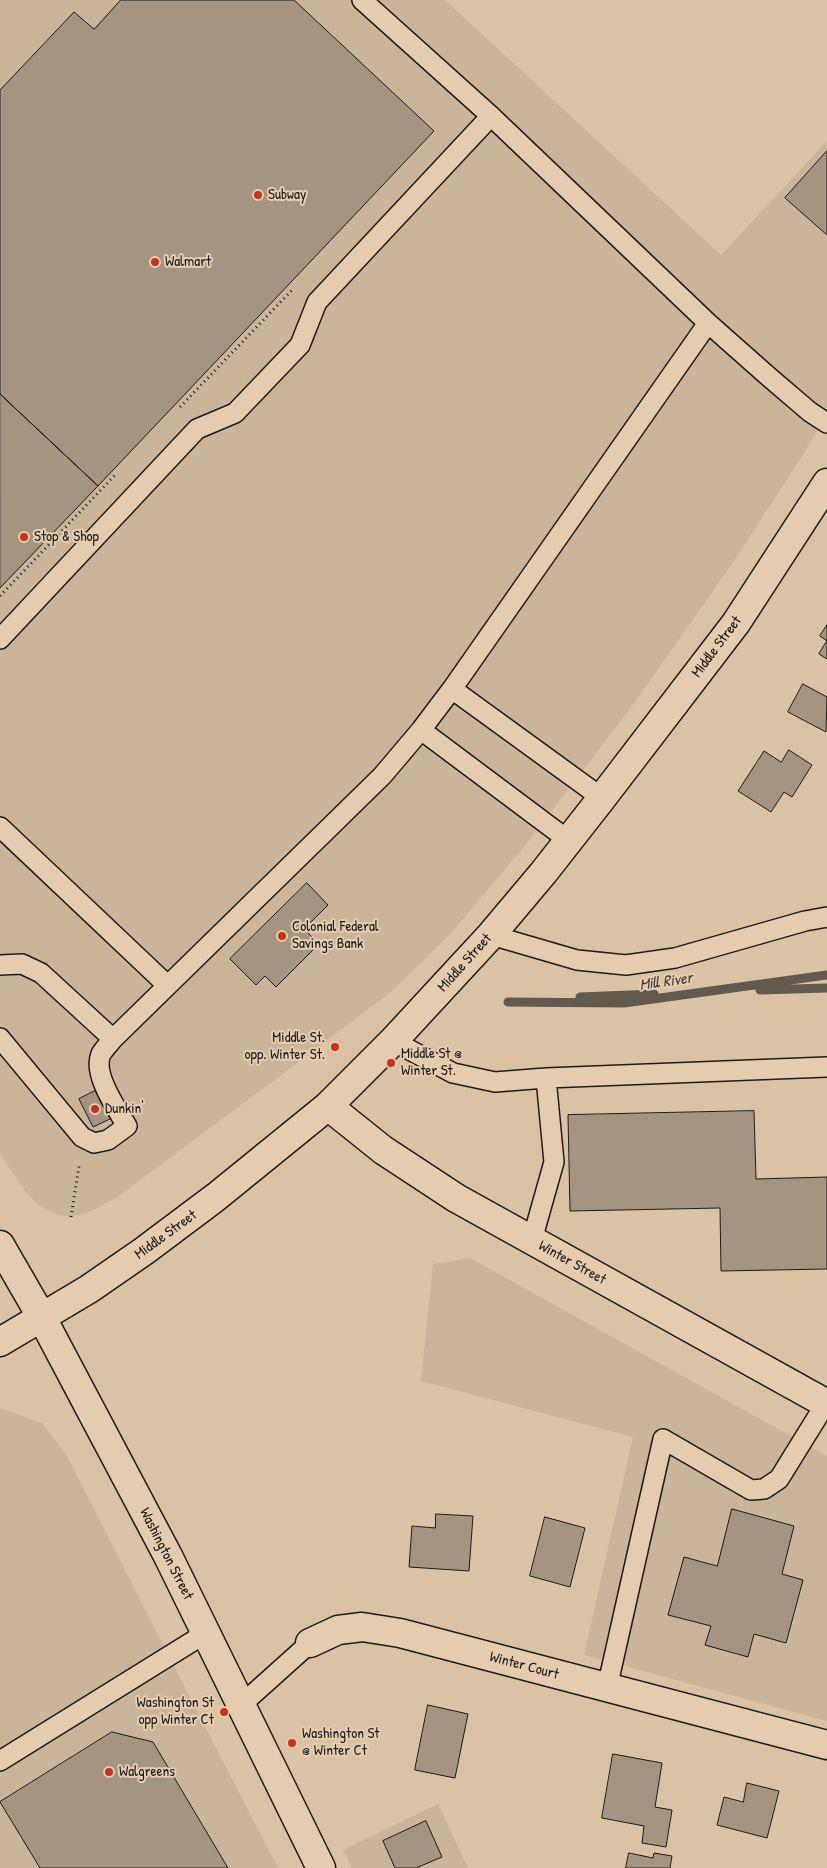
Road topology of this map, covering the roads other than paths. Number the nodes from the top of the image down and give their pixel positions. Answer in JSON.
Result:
{"nodes":[{"id":1,"x":362,"y":0,"type":"edge"},
{"id":2,"x":491,"y":116,"type":"junction"},
{"id":3,"x":708,"y":323,"type":"junction"},
{"id":4,"x":827,"y":423,"type":"edge"},
{"id":5,"x":827,"y":483,"type":"edge"},
{"id":6,"x":0,"y":639,"type":"edge"},
{"id":7,"x":452,"y":689,"type":"junction"},
{"id":8,"x":421,"y":730,"type":"junction"},
{"id":9,"x":602,"y":798,"type":"junction"},
{"id":10,"x":3,"y":835,"type":"edge"},
{"id":11,"x":568,"y":840,"type":"junction"},
{"id":12,"x":827,"y":917,"type":"edge"},
{"id":13,"x":491,"y":934,"type":"junction"},
{"id":14,"x":0,"y":965,"type":"edge"},
{"id":15,"x":167,"y":985,"type":"junction"},
{"id":16,"x":0,"y":1038,"type":"edge"},
{"id":17,"x":114,"y":1039,"type":"junction"},
{"id":18,"x":393,"y":1041,"type":"junction"},
{"id":19,"x":827,"y":1067,"type":"edge"},
{"id":20,"x":546,"y":1078,"type":"junction"},
{"id":21,"x":328,"y":1106,"type":"junction"},
{"id":22,"x":532,"y":1240,"type":"junction"},
{"id":23,"x":0,"y":1245,"type":"edge"},
{"id":24,"x":42,"y":1316,"type":"junction"},
{"id":25,"x":0,"y":1342,"type":"edge"},
{"id":26,"x":826,"y":1404,"type":"edge"},
{"id":27,"x":206,"y":1633,"type":"junction"},
{"id":28,"x":310,"y":1643,"type":"joint"},
{"id":29,"x":607,"y":1688,"type":"junction"},
{"id":30,"x":241,"y":1705,"type":"junction"},
{"id":31,"x":827,"y":1745,"type":"edge"},
{"id":32,"x":0,"y":1761,"type":"edge"},
{"id":33,"x":321,"y":1868,"type":"edge"}],
"edges":[{"from":1,"to":2,"type":"lane"},
{"from":2,"to":3,"type":"lane"},
{"from":2,"to":6,"type":"lane"},
{"from":3,"to":4,"type":"lane"},
{"from":3,"to":7,"type":"lane"},
{"from":5,"to":9,"type":"main road","name":"Middle Street"},
{"from":7,"to":8,"type":"lane"},
{"from":7,"to":9,"type":"lane"},
{"from":8,"to":11,"type":"lane"},
{"from":8,"to":15,"type":"lane"},
{"from":9,"to":11,"type":"main road","name":"Middle Street"},
{"from":10,"to":15,"type":"lane"},
{"from":11,"to":13,"type":"main road","name":"Middle Street"},
{"from":12,"to":13,"type":"lane"},
{"from":13,"to":18,"type":"main road","name":"Middle Street"},
{"from":14,"to":17,"type":"lane"},
{"from":15,"to":17,"type":"lane"},
{"from":16,"to":17,"type":"lane"},
{"from":18,"to":20,"type":"lane"},
{"from":18,"to":21,"type":"main road","name":"Middle Street"},
{"from":19,"to":20,"type":"lane"},
{"from":20,"to":22,"type":"lane"},
{"from":21,"to":22,"type":"main road","name":"Winter Street"},
{"from":21,"to":24,"type":"main road","name":"Middle Street"},
{"from":22,"to":26,"type":"main road","name":"Winter Street"},
{"from":23,"to":24,"type":"main road","name":"Washington Street"},
{"from":24,"to":25,"type":"main road","name":"Middle Street"},
{"from":24,"to":27,"type":"main road","name":"Washington Street"},
{"from":26,"to":29,"type":"lane"},
{"from":27,"to":30,"type":"main road","name":"Washington Street"},
{"from":27,"to":32,"type":"lane"},
{"from":28,"to":29,"type":"main road","name":"Winter Court"},
{"from":28,"to":30,"type":"lane","name":"Winter Court"},
{"from":29,"to":31,"type":"main road","name":"Winter Court"},
{"from":30,"to":33,"type":"main road","name":"Washington Street"}]}
